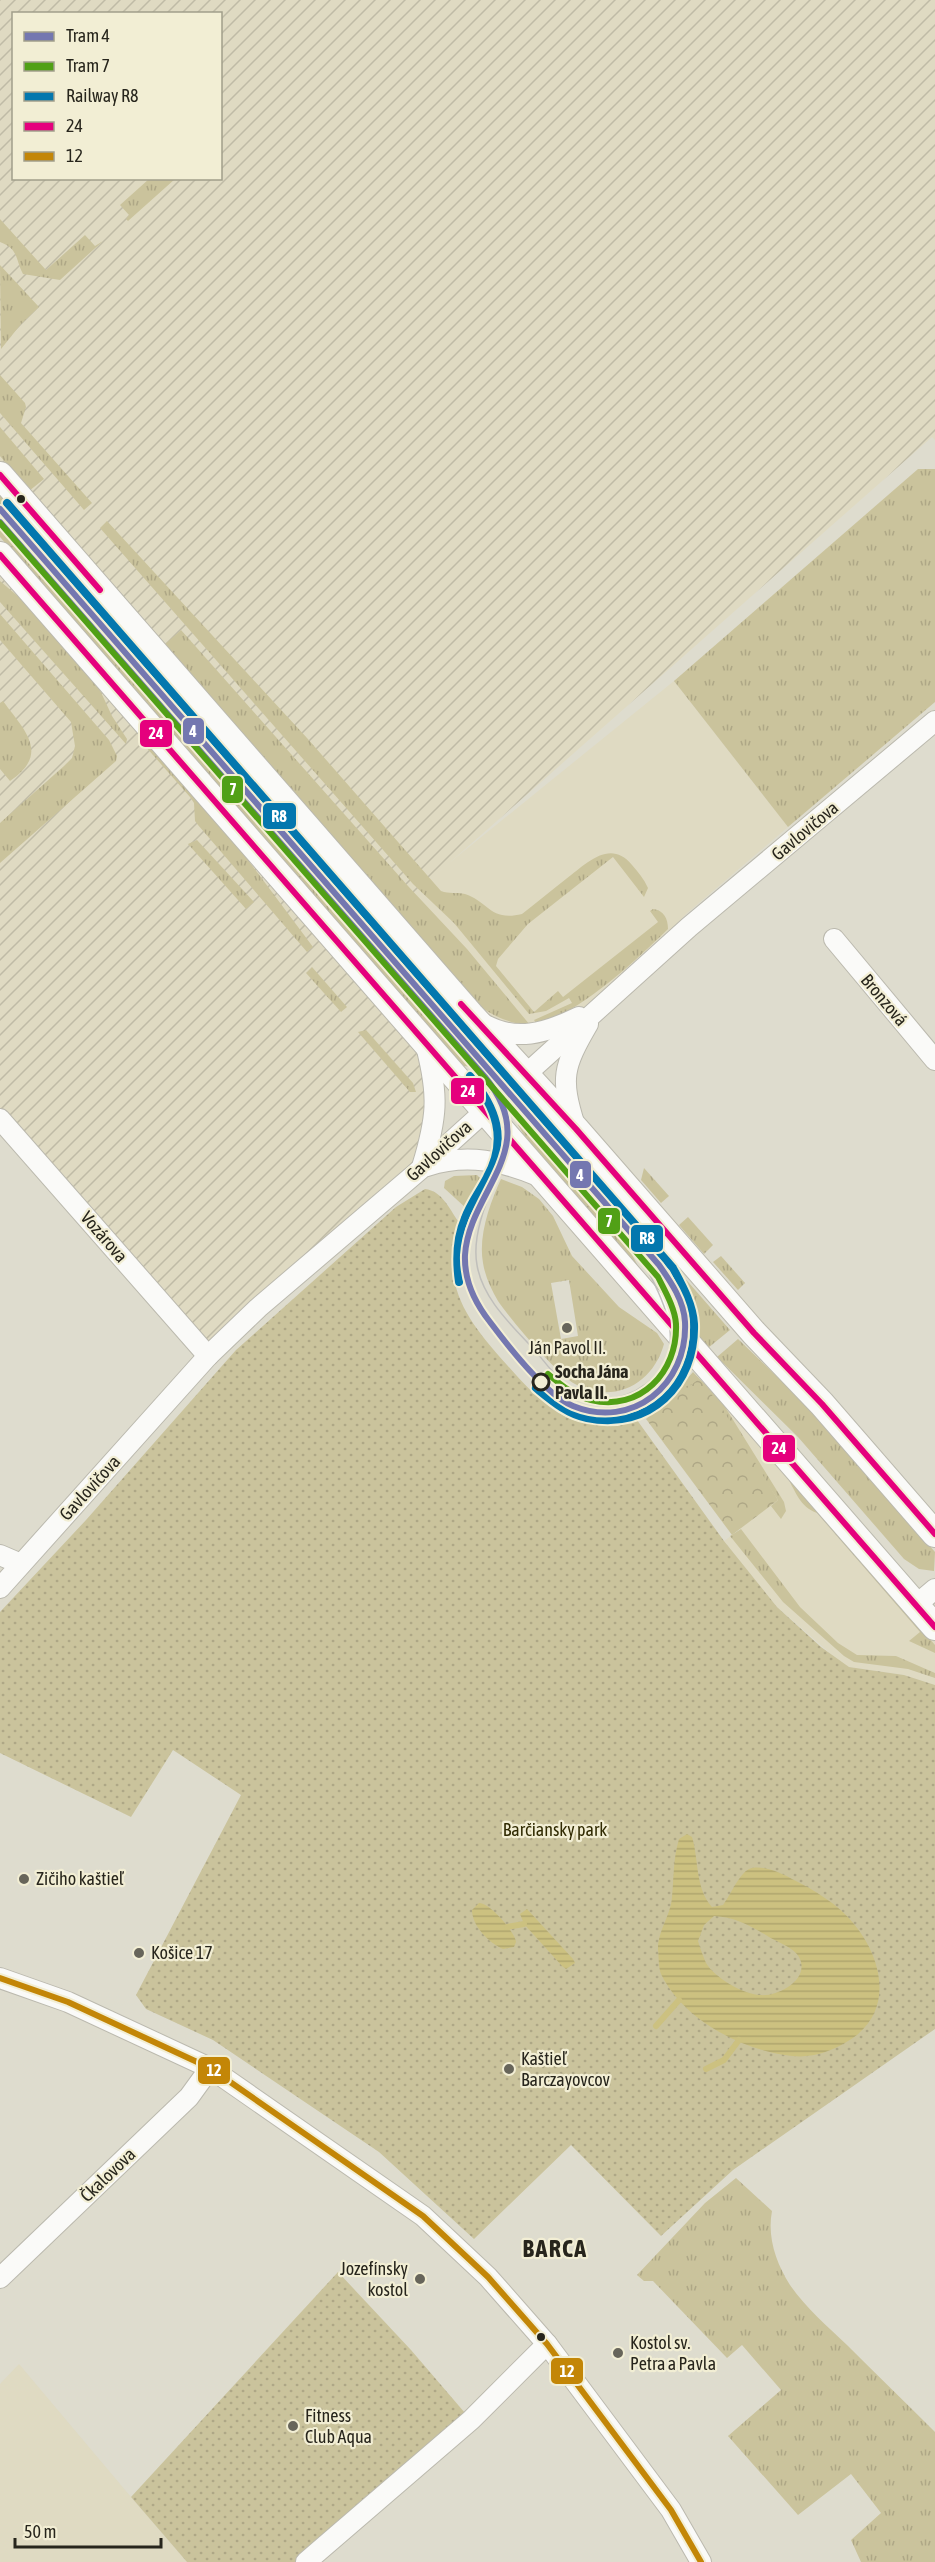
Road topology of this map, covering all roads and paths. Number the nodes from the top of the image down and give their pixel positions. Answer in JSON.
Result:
{"nodes":[{"id":1,"x":0,"y":475,"type":"edge"},
{"id":2,"x":0,"y":555,"type":"edge"},
{"id":3,"x":935,"y":721,"type":"edge"},
{"id":4,"x":834,"y":939,"type":"dead end"},
{"id":5,"x":597,"y":1008,"type":"junction"},
{"id":6,"x":471,"y":1015,"type":"junction"},
{"id":7,"x":425,"y":1040,"type":"junction"},
{"id":8,"x":935,"y":1060,"type":"edge"},
{"id":9,"x":525,"y":1074,"type":"junction"},
{"id":10,"x":485,"y":1110,"type":"junction"},
{"id":11,"x":0,"y":1119,"type":"edge"},
{"id":12,"x":576,"y":1129,"type":"junction"},
{"id":13,"x":422,"y":1167,"type":"junction"},
{"id":14,"x":545,"y":1179,"type":"junction"},
{"id":15,"x":208,"y":1356,"type":"junction"},
{"id":16,"x":935,"y":1533,"type":"edge"},
{"id":17,"x":0,"y":1555,"type":"edge"},
{"id":18,"x":21,"y":1564,"type":"junction"},
{"id":19,"x":0,"y":1588,"type":"edge"},
{"id":20,"x":926,"y":1597,"type":"edge"},
{"id":21,"x":935,"y":1627,"type":"edge"},
{"id":22,"x":0,"y":1978,"type":"edge"},
{"id":23,"x":210,"y":2068,"type":"junction"},
{"id":24,"x":0,"y":2278,"type":"edge"},
{"id":25,"x":547,"y":2344,"type":"junction"},
{"id":26,"x":306,"y":2562,"type":"edge"},
{"id":27,"x":701,"y":2562,"type":"edge"}],
"edges":[{"from":1,"to":6,"type":"main road"},
{"from":2,"to":7,"type":"main road"},
{"from":3,"to":5,"type":"street","name":"Gavlovičova"},
{"from":4,"to":8,"type":"street","name":"Bronzová"},
{"from":5,"to":6,"type":"street"},
{"from":5,"to":9,"type":"street","name":"Gavlovičova"},
{"from":5,"to":12,"type":"street"},
{"from":6,"to":9,"type":"main road"},
{"from":7,"to":10,"type":"main road"},
{"from":7,"to":13,"type":"street"},
{"from":9,"to":10,"type":"street","name":"Gavlovičova"},
{"from":9,"to":12,"type":"main road"},
{"from":10,"to":13,"type":"street","name":"Gavlovičova"},
{"from":10,"to":14,"type":"main road"},
{"from":11,"to":15,"type":"street","name":"Vozárova"},
{"from":12,"to":16,"type":"main road"},
{"from":13,"to":14,"type":"street"},
{"from":13,"to":15,"type":"street","name":"Gavlovičova"},
{"from":14,"to":20,"type":"main road"},
{"from":15,"to":18,"type":"street","name":"Gavlovičova"},
{"from":17,"to":18,"type":"street"},
{"from":18,"to":19,"type":"street","name":"Gavlovičova"},
{"from":20,"to":21,"type":"main road"},
{"from":22,"to":23,"type":"street"},
{"from":23,"to":24,"type":"street","name":"Čkalovova"},
{"from":23,"to":25,"type":"street"},
{"from":25,"to":26,"type":"street"},
{"from":25,"to":27,"type":"street"}]}
